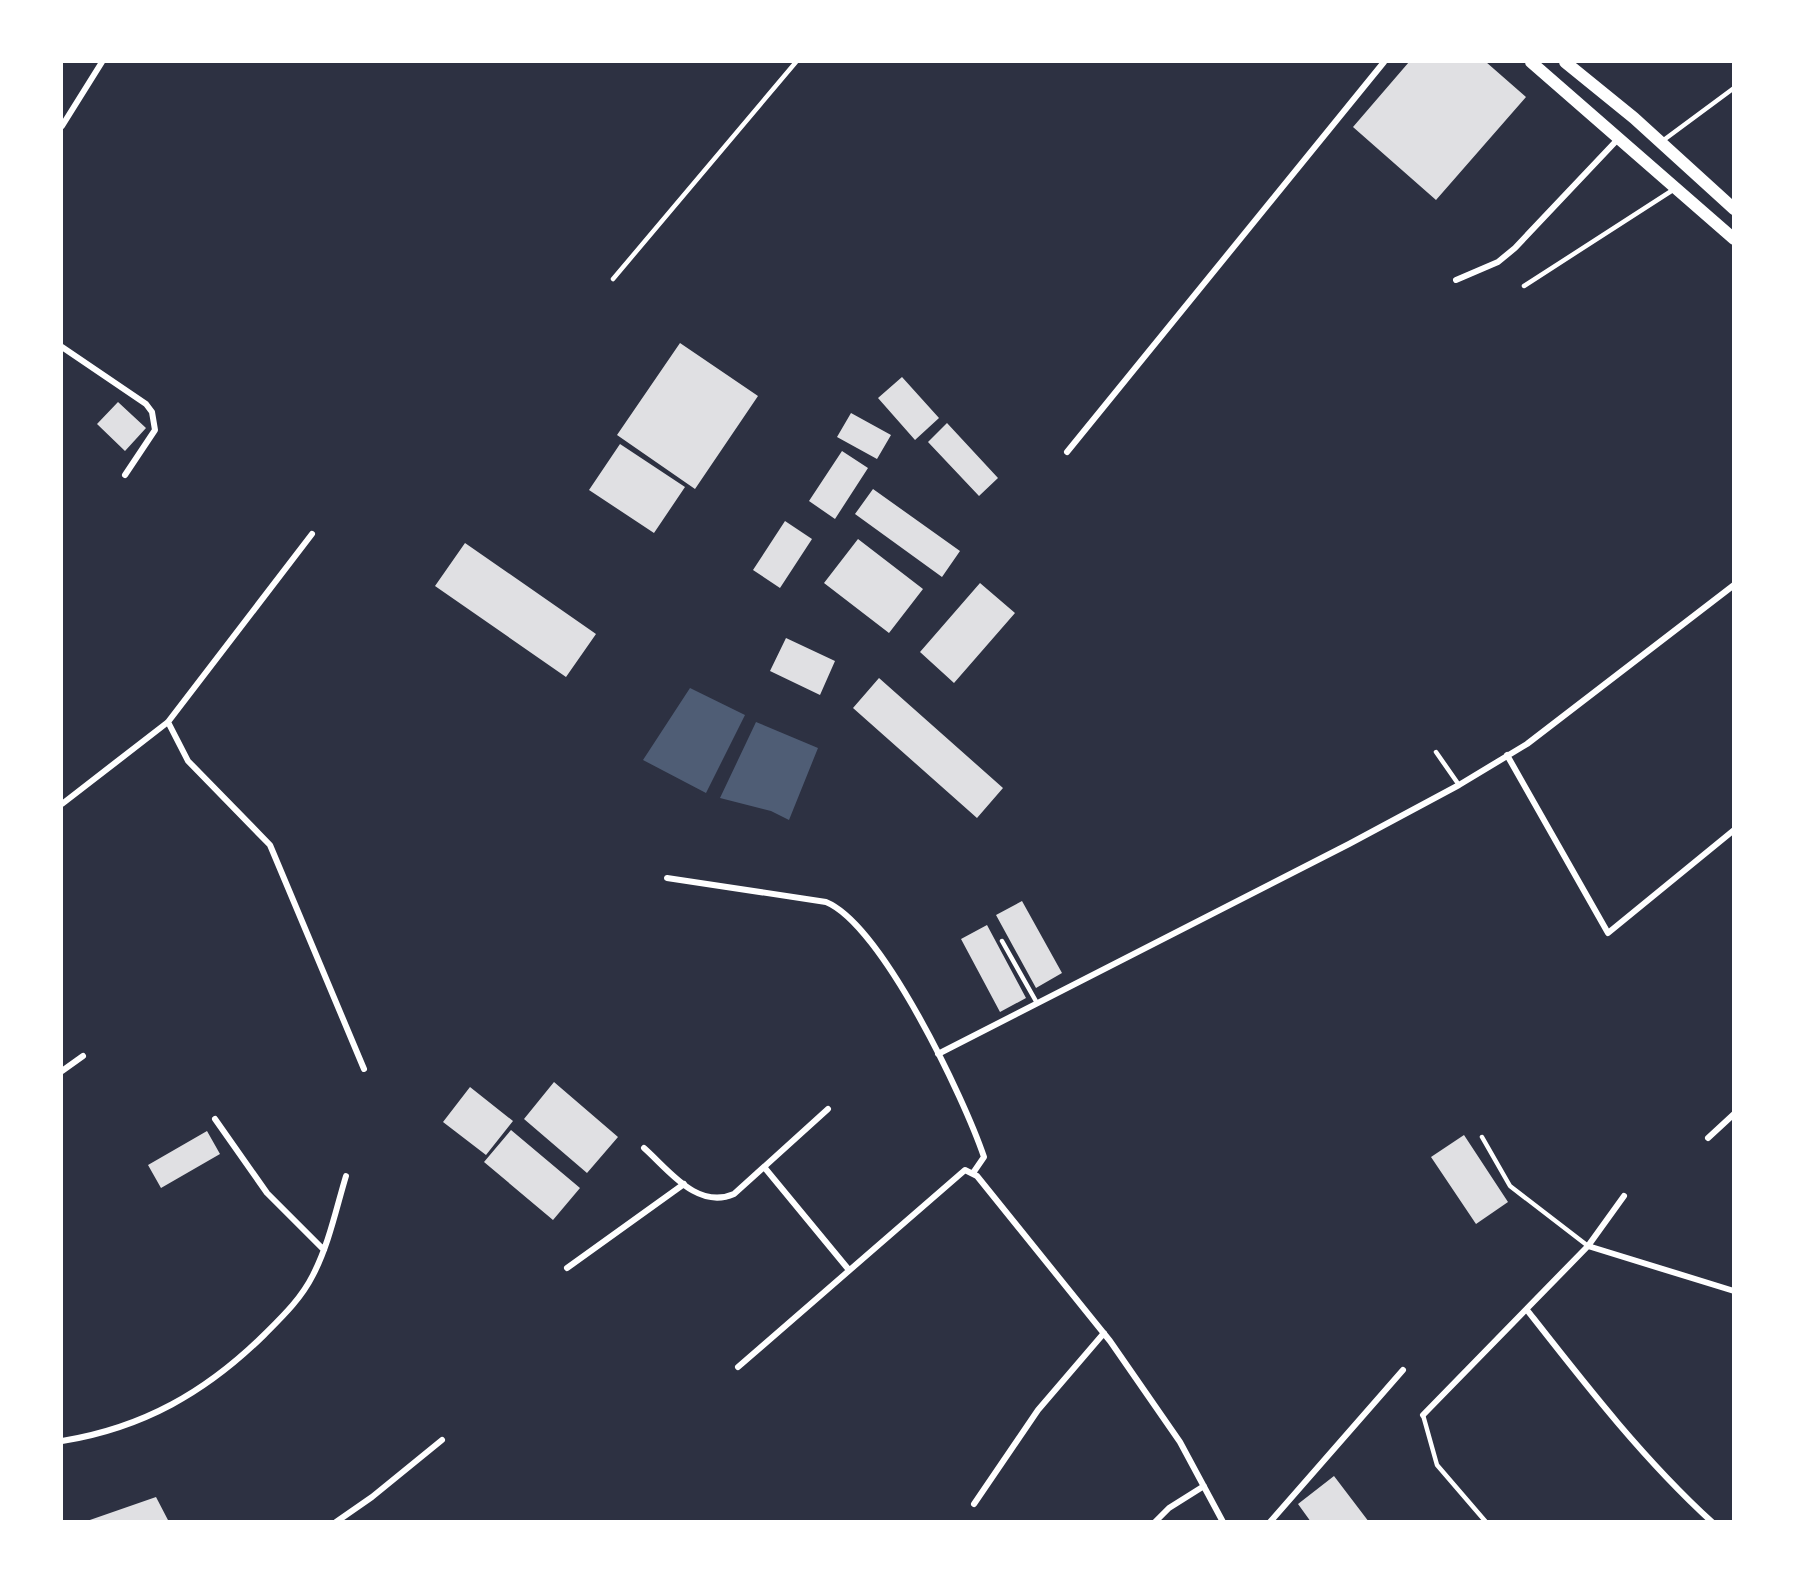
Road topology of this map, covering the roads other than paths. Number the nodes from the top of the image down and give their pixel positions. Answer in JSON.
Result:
{"nodes":[{"id":1,"x":102,"y":62,"type":"edge"},
{"id":2,"x":796,"y":62,"type":"edge"},
{"id":3,"x":1384,"y":62,"type":"edge"},
{"id":4,"x":1531,"y":62,"type":"edge"},
{"id":5,"x":1565,"y":62,"type":"edge"},
{"id":6,"x":1734,"y":88,"type":"edge"},
{"id":7,"x":62,"y":126,"type":"edge"},
{"id":8,"x":1619,"y":138,"type":"junction"},
{"id":9,"x":1660,"y":142,"type":"junction"},
{"id":10,"x":1676,"y":188,"type":"junction"},
{"id":11,"x":1734,"y":209,"type":"edge"},
{"id":12,"x":1734,"y":239,"type":"edge"},
{"id":13,"x":613,"y":279,"type":"dead end"},
{"id":14,"x":1456,"y":280,"type":"dead end"},
{"id":15,"x":1524,"y":286,"type":"dead end"},
{"id":16,"x":62,"y":347,"type":"edge"},
{"id":17,"x":1067,"y":452,"type":"dead end"},
{"id":18,"x":125,"y":475,"type":"dead end"},
{"id":19,"x":312,"y":534,"type":"dead end"},
{"id":20,"x":1734,"y":585,"type":"edge"},
{"id":21,"x":168,"y":722,"type":"junction"},
{"id":22,"x":1436,"y":752,"type":"dead end"},
{"id":23,"x":1507,"y":755,"type":"junction"},
{"id":24,"x":1459,"y":785,"type":"junction"},
{"id":25,"x":62,"y":804,"type":"edge"},
{"id":26,"x":1734,"y":830,"type":"edge"},
{"id":27,"x":667,"y":878,"type":"dead end"},
{"id":28,"x":1002,"y":941,"type":"dead end"},
{"id":29,"x":1037,"y":1003,"type":"junction"},
{"id":30,"x":938,"y":1054,"type":"junction"},
{"id":31,"x":84,"y":1056,"type":"dead end"},
{"id":32,"x":364,"y":1069,"type":"dead end"},
{"id":33,"x":62,"y":1071,"type":"edge"},
{"id":34,"x":828,"y":1109,"type":"dead end"},
{"id":35,"x":1734,"y":1114,"type":"edge"},
{"id":36,"x":214,"y":1119,"type":"dead end"},
{"id":37,"x":1482,"y":1137,"type":"dead end"},
{"id":38,"x":1708,"y":1138,"type":"dead end"},
{"id":39,"x":644,"y":1148,"type":"dead end"},
{"id":40,"x":764,"y":1167,"type":"junction"},
{"id":41,"x":973,"y":1173,"type":"junction"},
{"id":42,"x":346,"y":1176,"type":"dead end"},
{"id":43,"x":684,"y":1184,"type":"junction"},
{"id":44,"x":1624,"y":1196,"type":"dead end"},
{"id":45,"x":1588,"y":1246,"type":"junction"},
{"id":46,"x":324,"y":1250,"type":"junction"},
{"id":47,"x":567,"y":1268,"type":"dead end"},
{"id":48,"x":849,"y":1270,"type":"junction"},
{"id":49,"x":1734,"y":1291,"type":"edge"},
{"id":50,"x":1527,"y":1310,"type":"junction"},
{"id":51,"x":1104,"y":1333,"type":"junction"},
{"id":52,"x":738,"y":1366,"type":"dead end"},
{"id":53,"x":1403,"y":1370,"type":"dead end"},
{"id":54,"x":1423,"y":1415,"type":"joint"},
{"id":55,"x":442,"y":1440,"type":"dead end"},
{"id":56,"x":62,"y":1441,"type":"edge"},
{"id":57,"x":1204,"y":1486,"type":"junction"},
{"id":58,"x":974,"y":1504,"type":"dead end"},
{"id":59,"x":336,"y":1521,"type":"edge"},
{"id":60,"x":1155,"y":1521,"type":"edge"},
{"id":61,"x":1222,"y":1521,"type":"edge"},
{"id":62,"x":1269,"y":1521,"type":"edge"},
{"id":63,"x":1486,"y":1521,"type":"edge"},
{"id":64,"x":1712,"y":1521,"type":"edge"}],
"edges":[{"from":1,"to":7,"type":"street"},
{"from":2,"to":13,"type":"lane"},
{"from":3,"to":17,"type":"street"},
{"from":4,"to":8,"type":"main road"},
{"from":5,"to":9,"type":"main road"},
{"from":6,"to":9,"type":"lane"},
{"from":8,"to":10,"type":"main road"},
{"from":8,"to":14,"type":"street"},
{"from":9,"to":11,"type":"main road"},
{"from":10,"to":12,"type":"main road"},
{"from":10,"to":15,"type":"lane"},
{"from":16,"to":18,"type":"street"},
{"from":19,"to":21,"type":"street"},
{"from":20,"to":23,"type":"street"},
{"from":21,"to":25,"type":"street"},
{"from":21,"to":32,"type":"street"},
{"from":22,"to":24,"type":"lane"},
{"from":23,"to":24,"type":"street"},
{"from":23,"to":26,"type":"street"},
{"from":24,"to":29,"type":"street"},
{"from":27,"to":30,"type":"street"},
{"from":28,"to":29,"type":"lane"},
{"from":29,"to":30,"type":"street"},
{"from":30,"to":41,"type":"street"},
{"from":31,"to":33,"type":"street"},
{"from":34,"to":40,"type":"street"},
{"from":35,"to":38,"type":"street"},
{"from":36,"to":46,"type":"street"},
{"from":37,"to":45,"type":"lane"},
{"from":39,"to":43,"type":"street"},
{"from":40,"to":43,"type":"street"},
{"from":40,"to":48,"type":"street"},
{"from":41,"to":48,"type":"street"},
{"from":41,"to":51,"type":"street"},
{"from":42,"to":46,"type":"street"},
{"from":43,"to":47,"type":"street"},
{"from":44,"to":45,"type":"street"},
{"from":45,"to":49,"type":"street"},
{"from":45,"to":50,"type":"street"},
{"from":46,"to":56,"type":"street"},
{"from":48,"to":52,"type":"street"},
{"from":50,"to":54,"type":"street"},
{"from":50,"to":64,"type":"street"},
{"from":51,"to":57,"type":"street"},
{"from":51,"to":58,"type":"street"},
{"from":53,"to":62,"type":"street"},
{"from":54,"to":63,"type":"lane"},
{"from":55,"to":59,"type":"street"},
{"from":57,"to":60,"type":"street"},
{"from":57,"to":61,"type":"street"}]}
